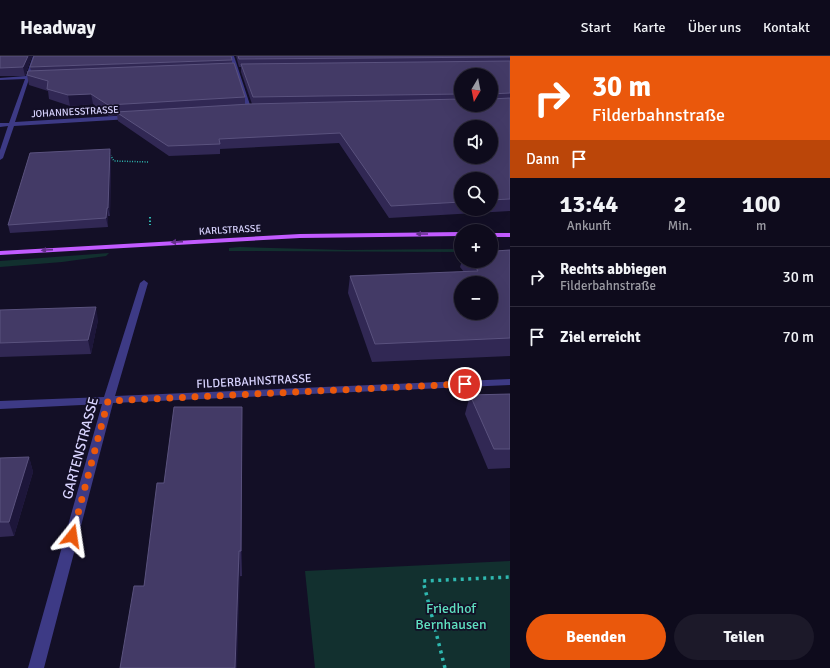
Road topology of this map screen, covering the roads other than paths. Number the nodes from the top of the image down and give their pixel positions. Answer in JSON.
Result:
{"nodes":[{"id":1,"x":35,"y":56,"type":"edge"},
{"id":2,"x":232,"y":56,"type":"edge"},
{"id":3,"x":230,"y":70,"type":"edge"},
{"id":4,"x":236,"y":70,"type":"junction"},
{"id":5,"x":244,"y":70,"type":"edge"},
{"id":6,"x":42,"y":77,"type":"edge"},
{"id":7,"x":27,"y":78,"type":"junction"},
{"id":8,"x":0,"y":79,"type":"edge"},
{"id":9,"x":257,"y":109,"type":"edge"},
{"id":10,"x":242,"y":110,"type":"edge"},
{"id":11,"x":250,"y":110,"type":"junction"},
{"id":12,"x":136,"y":117,"type":"edge"},
{"id":13,"x":12,"y":124,"type":"junction"},
{"id":14,"x":0,"y":125,"type":"edge"},
{"id":15,"x":0,"y":158,"type":"edge"},
{"id":16,"x":454,"y":234,"type":"edge"},
{"id":17,"x":498,"y":235,"type":"edge"},
{"id":18,"x":510,"y":235,"type":"edge"},
{"id":19,"x":0,"y":253,"type":"edge"},
{"id":20,"x":144,"y":283,"type":"dead end"},
{"id":21,"x":510,"y":382,"type":"edge"},
{"id":22,"x":108,"y":401,"type":"junction"},
{"id":23,"x":0,"y":406,"type":"edge"},
{"id":24,"x":36,"y":668,"type":"edge"}],
"edges":[{"from":1,"to":7,"type":"street"},
{"from":2,"to":4,"type":"street"},
{"from":3,"to":4,"type":"street"},
{"from":4,"to":5,"type":"street"},
{"from":4,"to":11,"type":"street"},
{"from":6,"to":7,"type":"street"},
{"from":7,"to":8,"type":"street"},
{"from":7,"to":13,"type":"street"},
{"from":9,"to":11,"type":"street"},
{"from":10,"to":11,"type":"street"},
{"from":12,"to":13,"type":"street","name":"JOHANNESSTRASSE"},
{"from":13,"to":14,"type":"street","name":"JOHANNESSTRASSE"},
{"from":13,"to":15,"type":"street"},
{"from":16,"to":19,"type":"main road","name":"KARLSTRASSE","one_way":true},
{"from":17,"to":18,"type":"main road"},
{"from":20,"to":22,"type":"street","name":"GARTENSTRASSE"},
{"from":21,"to":22,"type":"street","name":"FILDERBAHNSTRASSE"},
{"from":22,"to":23,"type":"street","name":"FILDERBAHNSTRASSE"},
{"from":22,"to":24,"type":"street","name":"GARTENSTRASSE"}]}
